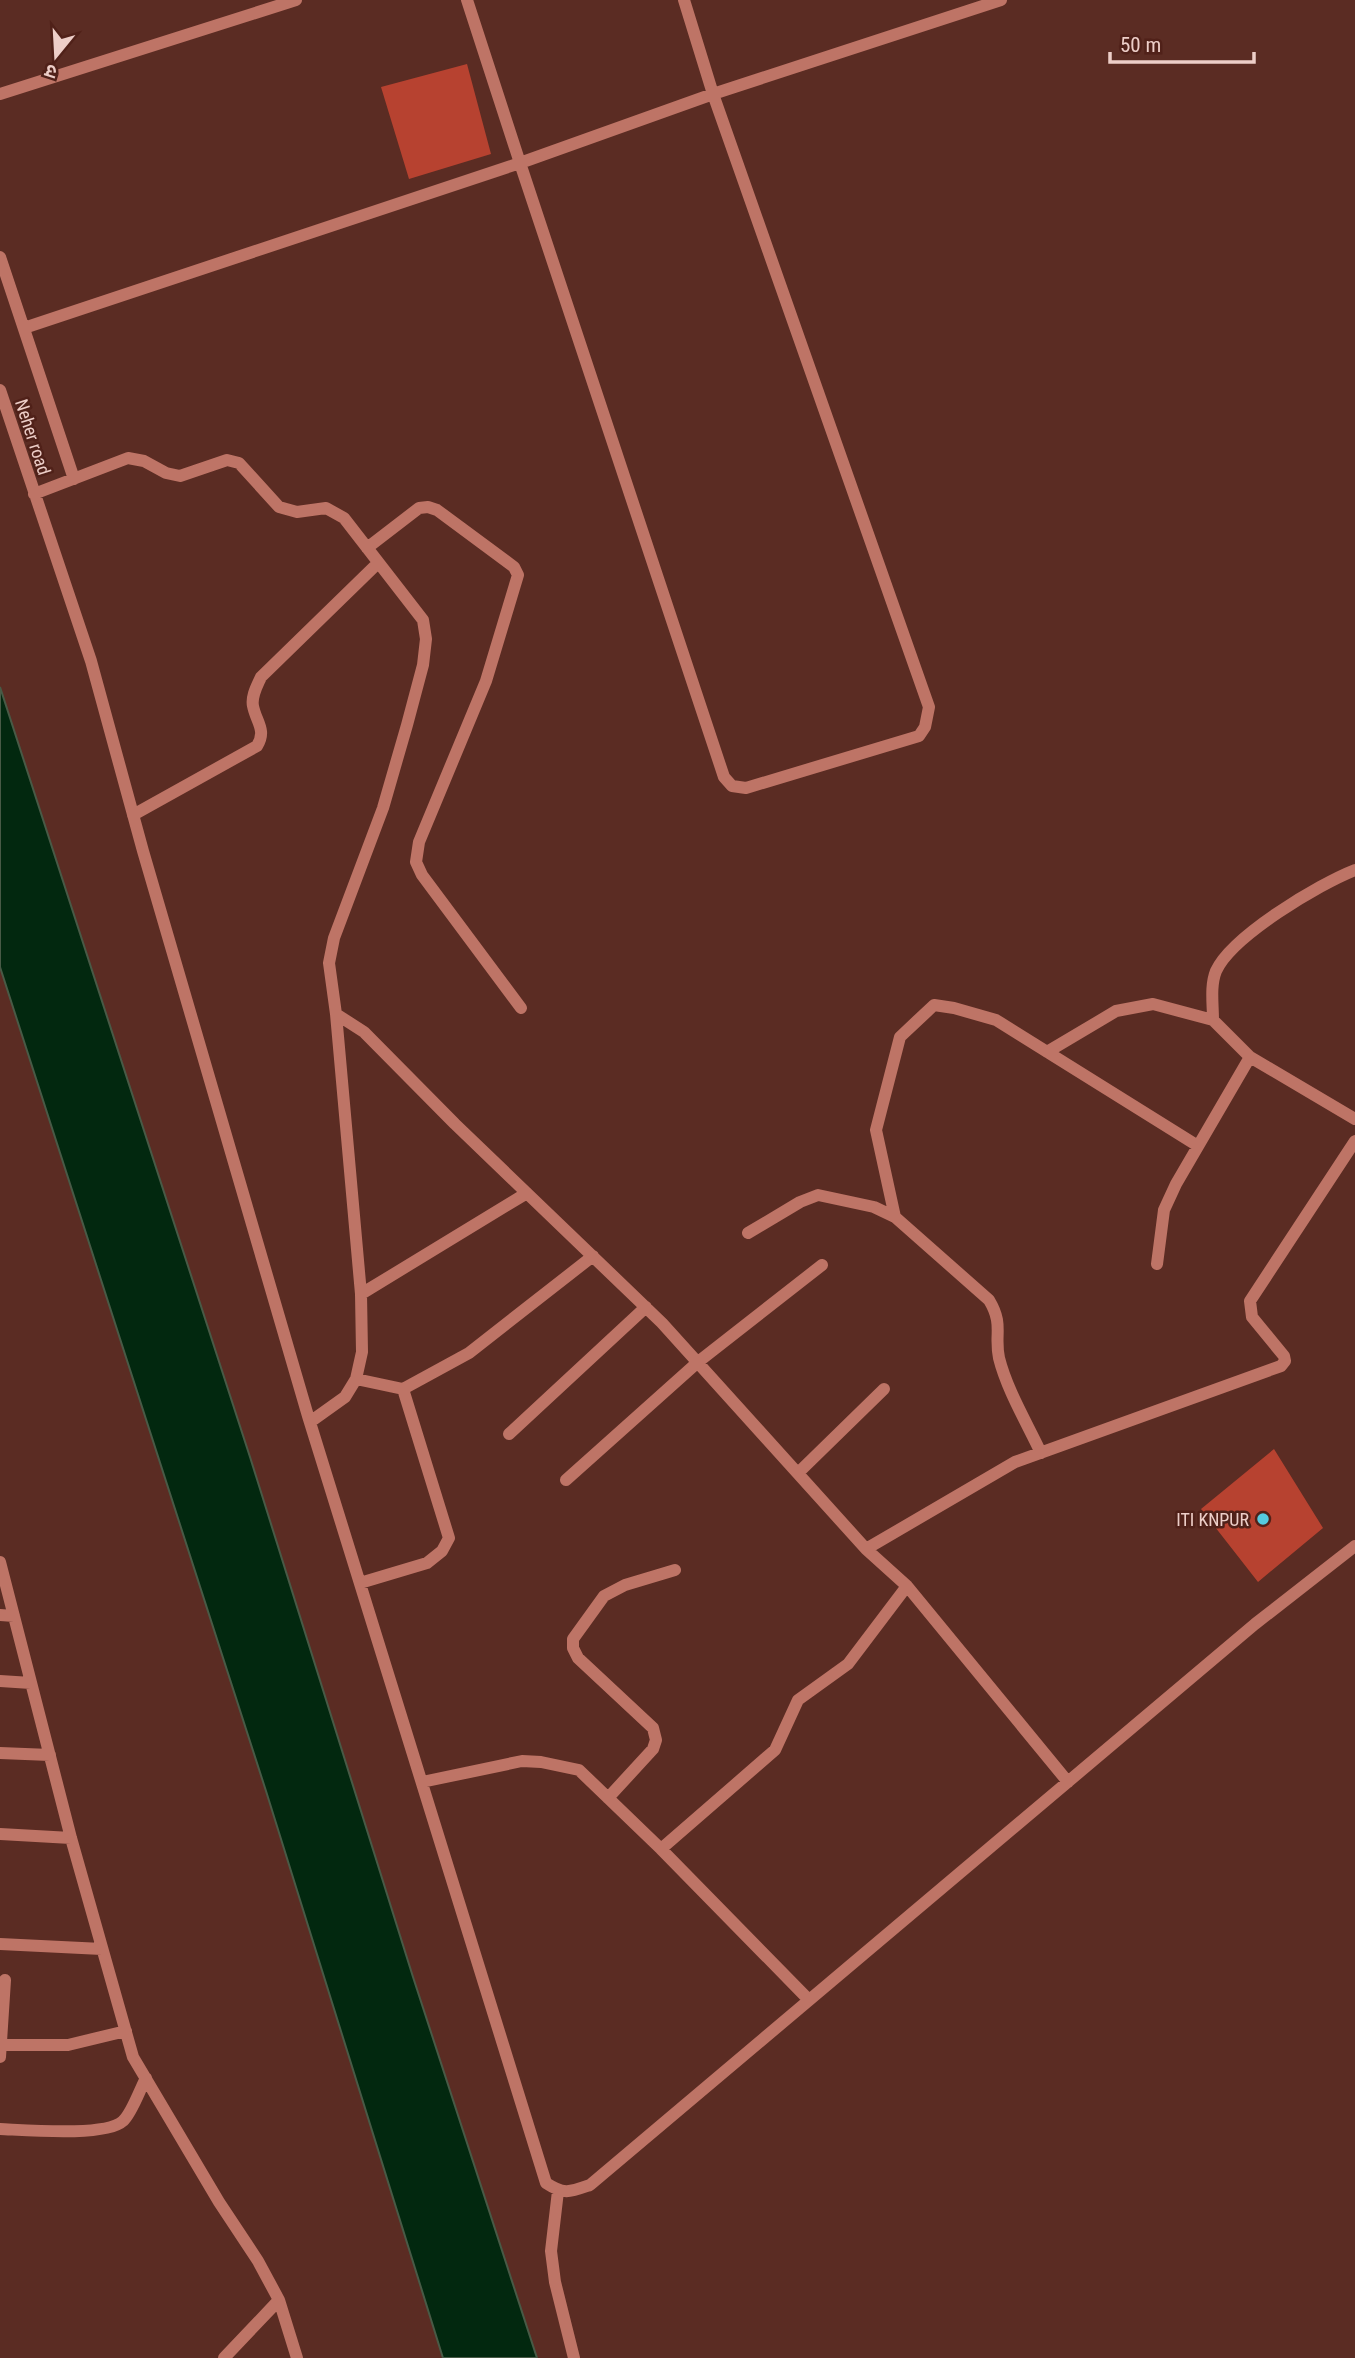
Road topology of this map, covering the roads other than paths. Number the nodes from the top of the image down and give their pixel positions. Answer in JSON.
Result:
{"nodes":[{"id":1,"x":296,"y":0,"type":"edge"},
{"id":2,"x":467,"y":0,"type":"edge"},
{"id":3,"x":684,"y":0,"type":"edge"},
{"id":4,"x":1001,"y":0,"type":"edge"},
{"id":5,"x":0,"y":94,"type":"edge"},
{"id":6,"x":713,"y":94,"type":"junction"},
{"id":7,"x":520,"y":163,"type":"junction"},
{"id":8,"x":0,"y":257,"type":"edge"},
{"id":9,"x":24,"y":328,"type":"junction"},
{"id":10,"x":0,"y":390,"type":"edge"},
{"id":11,"x":74,"y":479,"type":"junction"},
{"id":12,"x":33,"y":494,"type":"junction"},
{"id":13,"x":367,"y":548,"type":"junction"},
{"id":14,"x":378,"y":563,"type":"junction"},
{"id":15,"x":133,"y":815,"type":"junction"},
{"id":16,"x":1355,"y":870,"type":"edge"},
{"id":17,"x":521,"y":1009,"type":"dead end"},
{"id":18,"x":336,"y":1014,"type":"junction"},
{"id":19,"x":1213,"y":1020,"type":"junction"},
{"id":20,"x":1047,"y":1052,"type":"junction"},
{"id":21,"x":1251,"y":1057,"type":"junction"},
{"id":22,"x":1355,"y":1119,"type":"edge"},
{"id":23,"x":1355,"y":1141,"type":"edge"},
{"id":24,"x":1198,"y":1146,"type":"junction"},
{"id":25,"x":527,"y":1193,"type":"junction"},
{"id":26,"x":895,"y":1217,"type":"junction"},
{"id":27,"x":748,"y":1233,"type":"dead end"},
{"id":28,"x":593,"y":1256,"type":"junction"},
{"id":29,"x":1157,"y":1264,"type":"dead end"},
{"id":30,"x":822,"y":1265,"type":"dead end"},
{"id":31,"x":361,"y":1294,"type":"junction"},
{"id":32,"x":646,"y":1307,"type":"junction"},
{"id":33,"x":698,"y":1362,"type":"junction"},
{"id":34,"x":356,"y":1379,"type":"junction"},
{"id":35,"x":403,"y":1389,"type":"junction"},
{"id":36,"x":884,"y":1389,"type":"dead end"},
{"id":37,"x":310,"y":1422,"type":"junction"},
{"id":38,"x":509,"y":1434,"type":"dead end"},
{"id":39,"x":1041,"y":1453,"type":"junction"},
{"id":40,"x":798,"y":1473,"type":"junction"},
{"id":41,"x":566,"y":1480,"type":"dead end"},
{"id":42,"x":1355,"y":1546,"type":"edge"},
{"id":43,"x":866,"y":1549,"type":"junction"},
{"id":44,"x":0,"y":1562,"type":"edge"},
{"id":45,"x":675,"y":1570,"type":"dead end"},
{"id":46,"x":360,"y":1583,"type":"junction"},
{"id":47,"x":907,"y":1586,"type":"junction"},
{"id":48,"x":0,"y":1615,"type":"edge"},
{"id":49,"x":14,"y":1616,"type":"junction"},
{"id":50,"x":0,"y":1681,"type":"edge"},
{"id":51,"x":31,"y":1683,"type":"junction"},
{"id":52,"x":0,"y":1753,"type":"edge"},
{"id":53,"x":50,"y":1755,"type":"junction"},
{"id":54,"x":422,"y":1782,"type":"junction"},
{"id":55,"x":1068,"y":1782,"type":"junction"},
{"id":56,"x":608,"y":1798,"type":"junction"},
{"id":57,"x":0,"y":1834,"type":"edge"},
{"id":58,"x":71,"y":1838,"type":"junction"},
{"id":59,"x":661,"y":1849,"type":"junction"},
{"id":60,"x":0,"y":1944,"type":"edge"},
{"id":61,"x":102,"y":1949,"type":"junction"},
{"id":62,"x":5,"y":1980,"type":"dead end"},
{"id":63,"x":809,"y":2000,"type":"junction"},
{"id":64,"x":126,"y":2031,"type":"junction"},
{"id":65,"x":1,"y":2046,"type":"edge"},
{"id":66,"x":0,"y":2057,"type":"edge"},
{"id":67,"x":146,"y":2078,"type":"junction"},
{"id":68,"x":0,"y":2129,"type":"edge"},
{"id":69,"x":558,"y":2191,"type":"junction"},
{"id":70,"x":279,"y":2300,"type":"junction"},
{"id":71,"x":224,"y":2358,"type":"edge"},
{"id":72,"x":298,"y":2358,"type":"edge"},
{"id":73,"x":574,"y":2358,"type":"edge"}],
"edges":[{"from":1,"to":5,"type":"street"},
{"from":2,"to":7,"type":"street"},
{"from":3,"to":6,"type":"street"},
{"from":4,"to":6,"type":"street"},
{"from":6,"to":7,"type":"street"},
{"from":6,"to":7,"type":"street"},
{"from":7,"to":9,"type":"street"},
{"from":8,"to":9,"type":"street"},
{"from":9,"to":11,"type":"street"},
{"from":10,"to":12,"type":"street","name":"Neher road"},
{"from":11,"to":12,"type":"street"},
{"from":11,"to":13,"type":"street"},
{"from":12,"to":15,"type":"street","name":"Neher road"},
{"from":13,"to":14,"type":"street"},
{"from":13,"to":17,"type":"street"},
{"from":14,"to":15,"type":"street"},
{"from":14,"to":18,"type":"street"},
{"from":15,"to":37,"type":"street","name":"Neher road"},
{"from":16,"to":19,"type":"street"},
{"from":18,"to":25,"type":"street"},
{"from":18,"to":31,"type":"street"},
{"from":19,"to":20,"type":"street"},
{"from":19,"to":21,"type":"street"},
{"from":20,"to":24,"type":"street"},
{"from":20,"to":26,"type":"street"},
{"from":21,"to":22,"type":"street"},
{"from":21,"to":24,"type":"street"},
{"from":23,"to":39,"type":"street"},
{"from":24,"to":29,"type":"street"},
{"from":25,"to":28,"type":"street"},
{"from":25,"to":31,"type":"street"},
{"from":26,"to":27,"type":"street"},
{"from":26,"to":39,"type":"street"},
{"from":28,"to":32,"type":"street"},
{"from":28,"to":35,"type":"street"},
{"from":30,"to":33,"type":"street"},
{"from":31,"to":34,"type":"street"},
{"from":32,"to":33,"type":"street"},
{"from":32,"to":38,"type":"street"},
{"from":33,"to":40,"type":"street"},
{"from":33,"to":41,"type":"street"},
{"from":34,"to":35,"type":"street"},
{"from":34,"to":37,"type":"street"},
{"from":35,"to":46,"type":"street"},
{"from":36,"to":40,"type":"street"},
{"from":37,"to":46,"type":"street","name":"Neher road"},
{"from":39,"to":43,"type":"street"},
{"from":40,"to":43,"type":"street"},
{"from":42,"to":55,"type":"street"},
{"from":43,"to":47,"type":"street"},
{"from":44,"to":49,"type":"street"},
{"from":45,"to":56,"type":"street"},
{"from":46,"to":54,"type":"street","name":"Neher road"},
{"from":47,"to":55,"type":"street"},
{"from":47,"to":59,"type":"street"},
{"from":48,"to":49,"type":"street"},
{"from":49,"to":51,"type":"street"},
{"from":50,"to":51,"type":"street"},
{"from":51,"to":53,"type":"street"},
{"from":52,"to":53,"type":"street"},
{"from":53,"to":58,"type":"street"},
{"from":54,"to":56,"type":"street"},
{"from":54,"to":69,"type":"street","name":"Neher road"},
{"from":55,"to":63,"type":"street"},
{"from":56,"to":59,"type":"street"},
{"from":57,"to":58,"type":"street"},
{"from":58,"to":61,"type":"street"},
{"from":59,"to":63,"type":"street"},
{"from":60,"to":61,"type":"street"},
{"from":61,"to":64,"type":"street"},
{"from":62,"to":65,"type":"street"},
{"from":63,"to":69,"type":"street"},
{"from":64,"to":65,"type":"street"},
{"from":64,"to":67,"type":"street"},
{"from":65,"to":66,"type":"street"},
{"from":67,"to":68,"type":"street"},
{"from":67,"to":70,"type":"street"},
{"from":69,"to":73,"type":"street"},
{"from":70,"to":71,"type":"street"},
{"from":70,"to":72,"type":"street"}]}
